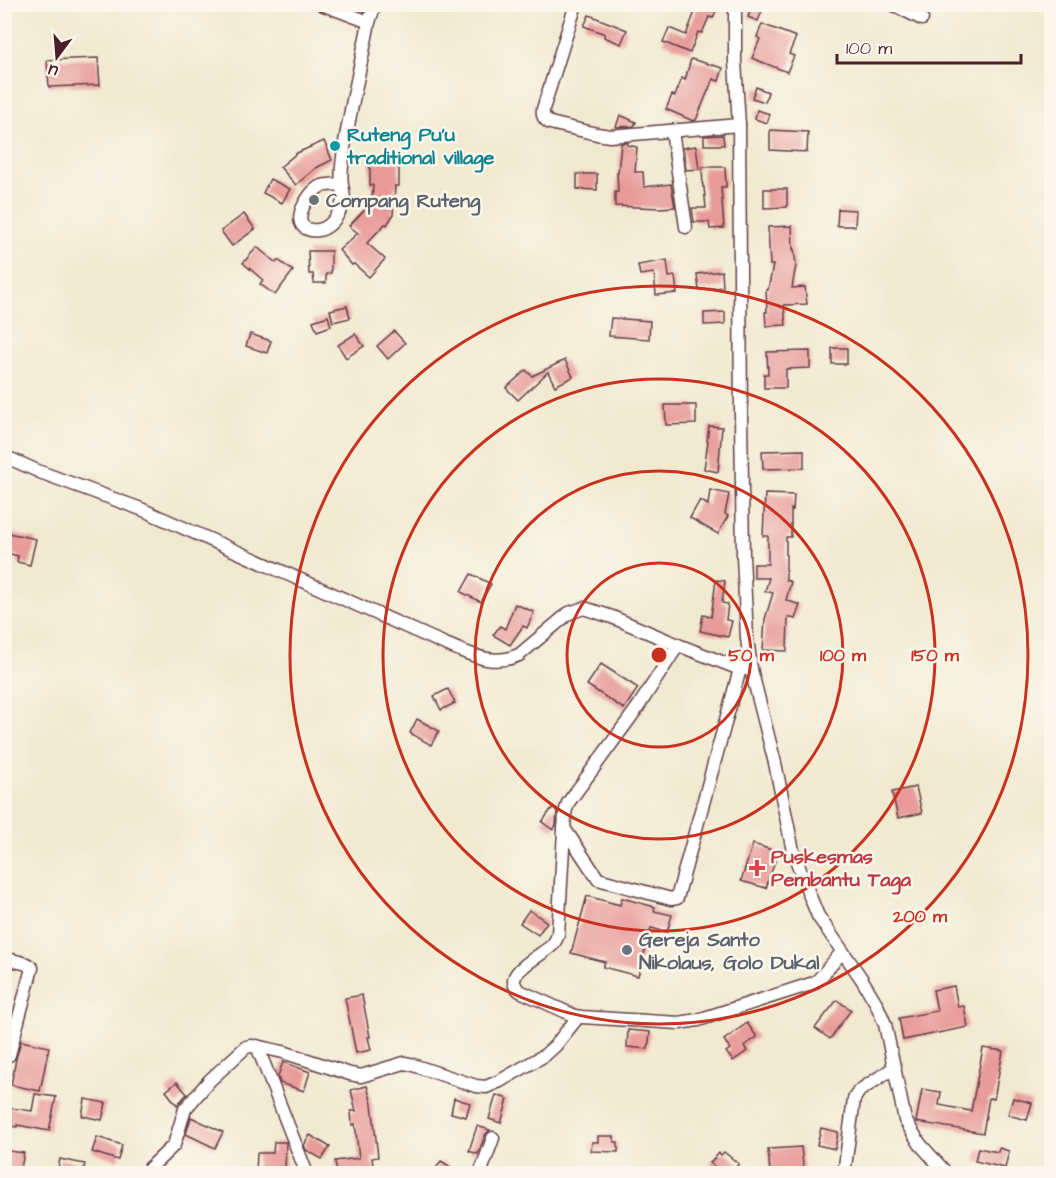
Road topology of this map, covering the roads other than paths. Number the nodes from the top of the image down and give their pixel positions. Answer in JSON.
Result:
{"nodes":[{"id":1,"x":321,"y":4,"type":"edge"},
{"id":2,"x":375,"y":4,"type":"edge"},
{"id":3,"x":576,"y":4,"type":"edge"},
{"id":4,"x":735,"y":4,"type":"edge"},
{"id":5,"x":892,"y":4,"type":"edge"},
{"id":6,"x":922,"y":19,"type":"dead end"},
{"id":7,"x":369,"y":22,"type":"junction"},
{"id":8,"x":739,"y":125,"type":"junction"},
{"id":9,"x":672,"y":131,"type":"junction"},
{"id":10,"x":341,"y":184,"type":"dead end"},
{"id":11,"x":686,"y":227,"type":"dead end"},
{"id":12,"x":4,"y":456,"type":"edge"},
{"id":13,"x":678,"y":645,"type":"junction"},
{"id":14,"x":745,"y":669,"type":"junction"},
{"id":15,"x":564,"y":828,"type":"junction"},
{"id":16,"x":843,"y":952,"type":"junction"},
{"id":17,"x":4,"y":958,"type":"edge"},
{"id":18,"x":578,"y":1017,"type":"junction"},
{"id":19,"x":257,"y":1046,"type":"junction"},
{"id":20,"x":9,"y":1055,"type":"dead end"},
{"id":21,"x":895,"y":1067,"type":"junction"},
{"id":22,"x":494,"y":1138,"type":"dead end"},
{"id":23,"x":146,"y":1173,"type":"edge"},
{"id":24,"x":307,"y":1173,"type":"edge"},
{"id":25,"x":480,"y":1173,"type":"edge"},
{"id":26,"x":844,"y":1173,"type":"edge"},
{"id":27,"x":947,"y":1173,"type":"edge"}],
"edges":[{"from":1,"to":7,"type":"street"},
{"from":2,"to":7,"type":"street"},
{"from":3,"to":9,"type":"street"},
{"from":4,"to":8,"type":"street"},
{"from":5,"to":6,"type":"street"},
{"from":7,"to":10,"type":"street"},
{"from":8,"to":9,"type":"street"},
{"from":8,"to":14,"type":"street"},
{"from":9,"to":11,"type":"street"},
{"from":12,"to":13,"type":"street"},
{"from":13,"to":14,"type":"street"},
{"from":13,"to":15,"type":"street"},
{"from":14,"to":15,"type":"street"},
{"from":14,"to":16,"type":"street"},
{"from":15,"to":18,"type":"street"},
{"from":16,"to":18,"type":"street"},
{"from":16,"to":21,"type":"street"},
{"from":17,"to":20,"type":"street"},
{"from":18,"to":19,"type":"street"},
{"from":19,"to":23,"type":"street"},
{"from":19,"to":24,"type":"street"},
{"from":21,"to":26,"type":"street"},
{"from":21,"to":27,"type":"street"},
{"from":22,"to":25,"type":"street"}]}
